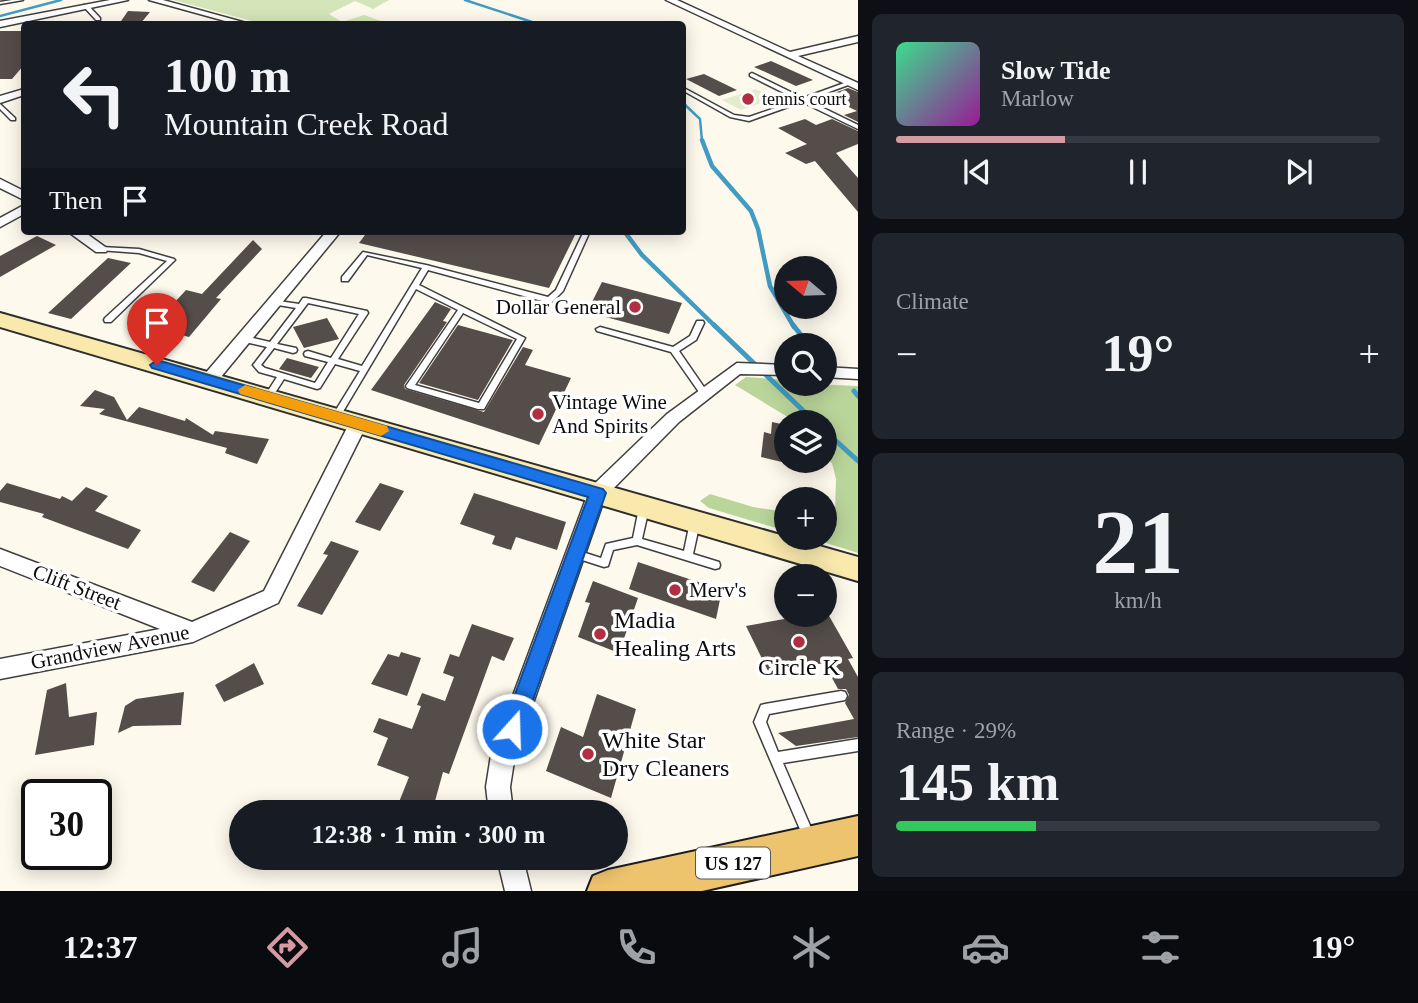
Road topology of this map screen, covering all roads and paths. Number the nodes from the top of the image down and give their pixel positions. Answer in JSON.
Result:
{"nodes":[{"id":1,"x":21,"y":0,"type":"edge"},
{"id":2,"x":124,"y":0,"type":"edge"},
{"id":3,"x":153,"y":0,"type":"edge"},
{"id":4,"x":670,"y":0,"type":"edge"},
{"id":5,"x":0,"y":3,"type":"edge"},
{"id":6,"x":86,"y":6,"type":"junction"},
{"id":7,"x":98,"y":19,"type":"dead end"},
{"id":8,"x":29,"y":21,"type":"edge"},
{"id":9,"x":234,"y":21,"type":"edge"},
{"id":10,"x":21,"y":23,"type":"edge"},
{"id":11,"x":0,"y":24,"type":"edge"},
{"id":12,"x":858,"y":39,"type":"edge"},
{"id":13,"x":789,"y":55,"type":"junction"},
{"id":14,"x":827,"y":58,"type":"dead end"},
{"id":15,"x":807,"y":64,"type":"junction"},
{"id":16,"x":752,"y":75,"type":"dead end"},
{"id":17,"x":853,"y":85,"type":"edge"},
{"id":18,"x":686,"y":90,"type":"edge"},
{"id":19,"x":21,"y":93,"type":"edge"},
{"id":20,"x":0,"y":100,"type":"edge"},
{"id":21,"x":804,"y":100,"type":"junction"},
{"id":22,"x":0,"y":106,"type":"edge"},
{"id":23,"x":13,"y":119,"type":"dead end"},
{"id":24,"x":858,"y":127,"type":"edge"},
{"id":25,"x":0,"y":183,"type":"edge"},
{"id":26,"x":21,"y":194,"type":"edge"},
{"id":27,"x":21,"y":211,"type":"edge"},
{"id":28,"x":0,"y":223,"type":"edge"},
{"id":29,"x":80,"y":235,"type":"edge"},
{"id":30,"x":331,"y":235,"type":"edge"},
{"id":31,"x":585,"y":235,"type":"edge"},
{"id":32,"x":101,"y":249,"type":"joint"},
{"id":33,"x":426,"y":267,"type":"junction"},
{"id":34,"x":345,"y":279,"type":"dead end"},
{"id":35,"x":415,"y":286,"type":"junction"},
{"id":36,"x":275,"y":302,"type":"junction"},
{"id":37,"x":301,"y":307,"type":"junction"},
{"id":38,"x":462,"y":309,"type":"junction"},
{"id":39,"x":0,"y":320,"type":"edge"},
{"id":40,"x":108,"y":320,"type":"dead end"},
{"id":41,"x":700,"y":323,"type":"dead end"},
{"id":42,"x":600,"y":329,"type":"dead end"},
{"id":43,"x":244,"y":339,"type":"junction"},
{"id":44,"x":271,"y":345,"type":"junction"},
{"id":45,"x":674,"y":350,"type":"junction"},
{"id":46,"x":281,"y":357,"type":"dead end"},
{"id":47,"x":308,"y":357,"type":"dead end"},
{"id":48,"x":333,"y":360,"type":"junction"},
{"id":49,"x":364,"y":369,"type":"junction"},
{"id":50,"x":774,"y":370,"type":"edge"},
{"id":51,"x":837,"y":373,"type":"edge"},
{"id":52,"x":858,"y":374,"type":"edge"},
{"id":53,"x":282,"y":376,"type":"junction"},
{"id":54,"x":210,"y":379,"type":"junction"},
{"id":55,"x":270,"y":379,"type":"junction"},
{"id":56,"x":705,"y":393,"type":"junction"},
{"id":57,"x":347,"y":421,"type":"junction"},
{"id":58,"x":597,"y":493,"type":"junction"},
{"id":59,"x":644,"y":507,"type":"junction"},
{"id":60,"x":695,"y":522,"type":"junction"},
{"id":61,"x":637,"y":541,"type":"junction"},
{"id":62,"x":576,"y":554,"type":"junction"},
{"id":63,"x":688,"y":556,"type":"junction"},
{"id":64,"x":0,"y":557,"type":"edge"},
{"id":65,"x":715,"y":565,"type":"dead end"},
{"id":66,"x":858,"y":569,"type":"edge"},
{"id":67,"x":193,"y":632,"type":"junction"},
{"id":68,"x":0,"y":669,"type":"edge"},
{"id":69,"x":841,"y":696,"type":"dead end"},
{"id":70,"x":858,"y":746,"type":"edge"},
{"id":71,"x":775,"y":758,"type":"junction"},
{"id":72,"x":500,"y":800,"type":"edge"},
{"id":73,"x":858,"y":836,"type":"edge"},
{"id":74,"x":813,"y":846,"type":"junction"},
{"id":75,"x":513,"y":870,"type":"edge"},
{"id":76,"x":678,"y":883,"type":"edge"},
{"id":77,"x":518,"y":891,"type":"edge"},
{"id":78,"x":608,"y":891,"type":"edge"}],
"edges":[{"from":1,"to":5,"type":"lane"},
{"from":2,"to":6,"type":"street"},
{"from":3,"to":9,"type":"street"},
{"from":4,"to":13,"type":"street"},
{"from":6,"to":7,"type":"lane"},
{"from":6,"to":8,"type":"street"},
{"from":10,"to":11,"type":"street"},
{"from":12,"to":13,"type":"street"},
{"from":13,"to":15,"type":"street"},
{"from":14,"to":15,"type":"street"},
{"from":15,"to":17,"type":"street"},
{"from":16,"to":21,"type":"lane"},
{"from":17,"to":21,"type":"lane"},
{"from":18,"to":21,"type":"lane"},
{"from":19,"to":20,"type":"street"},
{"from":21,"to":24,"type":"lane"},
{"from":22,"to":23,"type":"lane"},
{"from":25,"to":26,"type":"street"},
{"from":27,"to":28,"type":"street"},
{"from":29,"to":32,"type":"street"},
{"from":30,"to":36,"type":"street"},
{"from":31,"to":33,"type":"lane"},
{"from":32,"to":40,"type":"lane"},
{"from":33,"to":34,"type":"lane"},
{"from":33,"to":35,"type":"lane"},
{"from":35,"to":38,"type":"lane"},
{"from":35,"to":49,"type":"lane"},
{"from":36,"to":37,"type":"lane"},
{"from":36,"to":43,"type":"street"},
{"from":37,"to":44,"type":"lane"},
{"from":37,"to":48,"type":"lane"},
{"from":38,"to":38,"type":"lane"},
{"from":39,"to":54,"type":"main road"},
{"from":41,"to":45,"type":"lane"},
{"from":42,"to":45,"type":"lane"},
{"from":43,"to":44,"type":"lane"},
{"from":43,"to":54,"type":"street"},
{"from":44,"to":46,"type":"lane"},
{"from":44,"to":55,"type":"lane"},
{"from":45,"to":56,"type":"lane"},
{"from":47,"to":48,"type":"lane"},
{"from":48,"to":49,"type":"lane"},
{"from":48,"to":53,"type":"lane"},
{"from":49,"to":57,"type":"lane"},
{"from":50,"to":56,"type":"street"},
{"from":51,"to":52,"type":"street"},
{"from":53,"to":55,"type":"lane"},
{"from":53,"to":55,"type":"lane"},
{"from":54,"to":55,"type":"main road"},
{"from":55,"to":57,"type":"main road"},
{"from":56,"to":58,"type":"street"},
{"from":57,"to":58,"type":"main road"},
{"from":57,"to":67,"type":"street","name":"Grandview Avenue"},
{"from":58,"to":59,"type":"main road"},
{"from":58,"to":62,"type":"street"},
{"from":59,"to":60,"type":"main road"},
{"from":59,"to":61,"type":"lane"},
{"from":60,"to":63,"type":"lane"},
{"from":60,"to":66,"type":"main road"},
{"from":61,"to":62,"type":"lane"},
{"from":61,"to":63,"type":"lane"},
{"from":62,"to":72,"type":"street"},
{"from":63,"to":65,"type":"lane"},
{"from":64,"to":67,"type":"street","name":"Clift Street"},
{"from":67,"to":68,"type":"street","name":"Grandview Avenue"},
{"from":69,"to":71,"type":"lane"},
{"from":70,"to":71,"type":"lane"},
{"from":71,"to":74,"type":"lane"},
{"from":73,"to":74,"type":"main road","number":"US 127"},
{"from":74,"to":76,"type":"main road","number":"US 127"},
{"from":75,"to":77,"type":"street"},
{"from":76,"to":78,"type":"main road","number":"US 127"}]}
